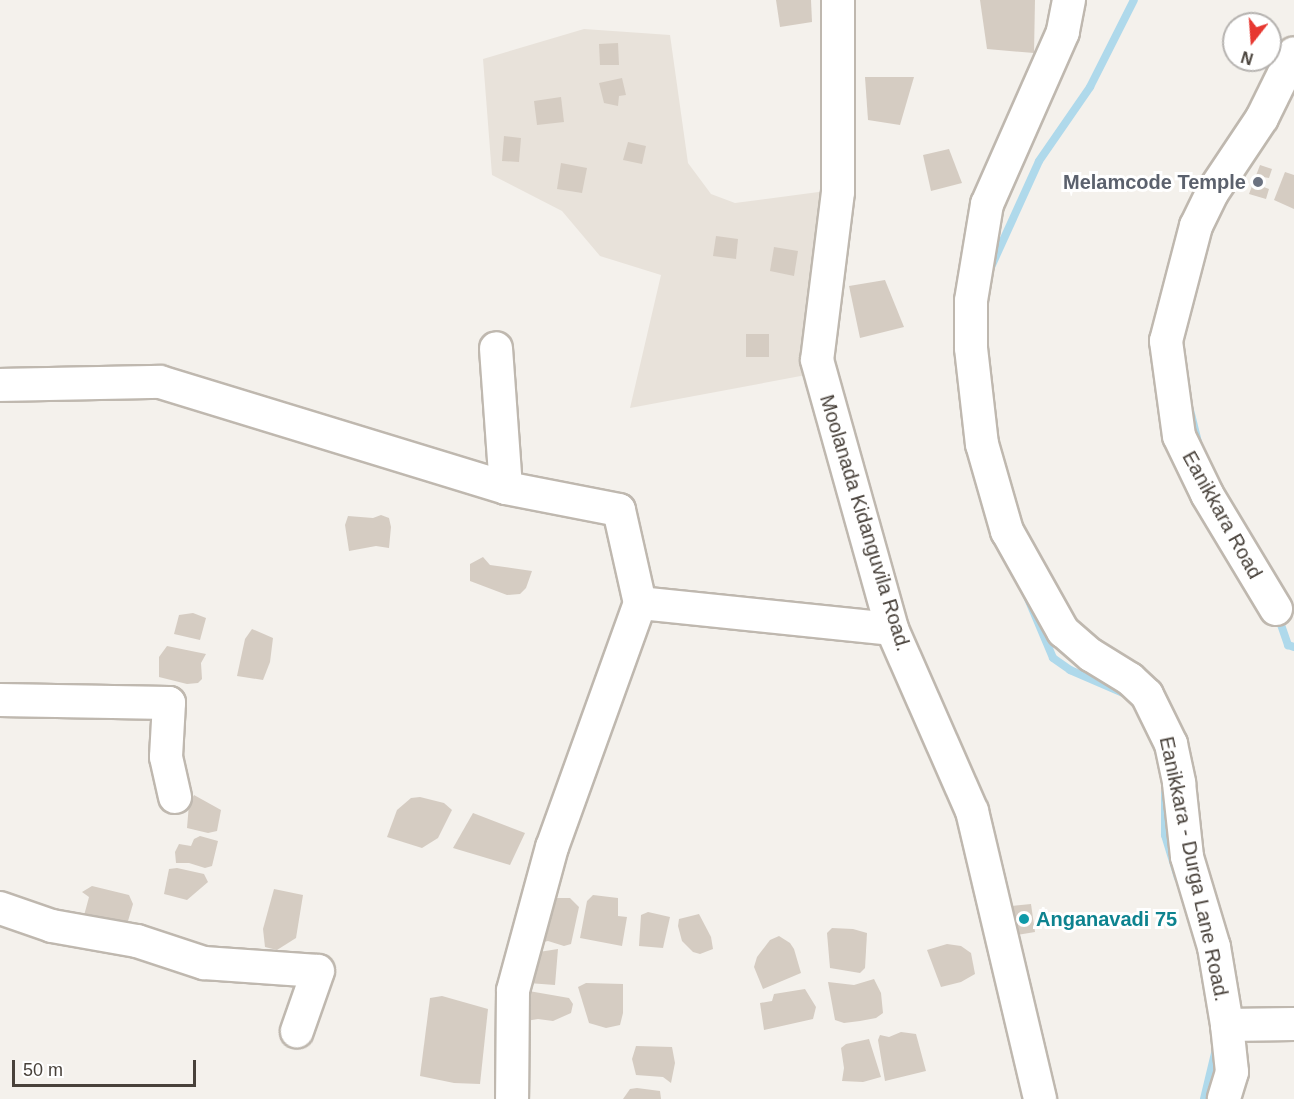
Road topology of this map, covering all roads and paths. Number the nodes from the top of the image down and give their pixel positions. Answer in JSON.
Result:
{"nodes":[{"id":1,"x":838,"y":0,"type":"edge"},
{"id":2,"x":1069,"y":0,"type":"edge"},
{"id":3,"x":1294,"y":53,"type":"edge"},
{"id":4,"x":496,"y":348,"type":"dead end"},
{"id":5,"x":0,"y":385,"type":"edge"},
{"id":6,"x":506,"y":488,"type":"junction"},
{"id":7,"x":640,"y":603,"type":"junction"},
{"id":8,"x":1275,"y":609,"type":"dead end"},
{"id":9,"x":892,"y":629,"type":"junction"},
{"id":10,"x":0,"y":700,"type":"edge"},
{"id":11,"x":175,"y":797,"type":"dead end"},
{"id":12,"x":0,"y":908,"type":"edge"},
{"id":13,"x":1294,"y":1024,"type":"edge"},
{"id":14,"x":1227,"y":1025,"type":"junction"},
{"id":15,"x":297,"y":1031,"type":"dead end"},
{"id":16,"x":512,"y":1099,"type":"edge"},
{"id":17,"x":1040,"y":1099,"type":"edge"},
{"id":18,"x":1224,"y":1099,"type":"edge"}],
"edges":[{"from":1,"to":9,"type":"street","name":"Moolanada Kidanguvila Road."},
{"from":2,"to":14,"type":"street","name":"Eanikkara - Durga Lane Road."},
{"from":3,"to":8,"type":"street","name":"Eanikkara Road"},
{"from":4,"to":6,"type":"street"},
{"from":5,"to":6,"type":"street"},
{"from":6,"to":7,"type":"street"},
{"from":7,"to":9,"type":"street"},
{"from":7,"to":16,"type":"street"},
{"from":9,"to":17,"type":"street","name":"Moolanada Kidanguvila Road."},
{"from":10,"to":11,"type":"street"},
{"from":12,"to":15,"type":"street"},
{"from":13,"to":14,"type":"street"},
{"from":14,"to":18,"type":"street","name":"Eanikkara - Durga Lane Road."}]}
